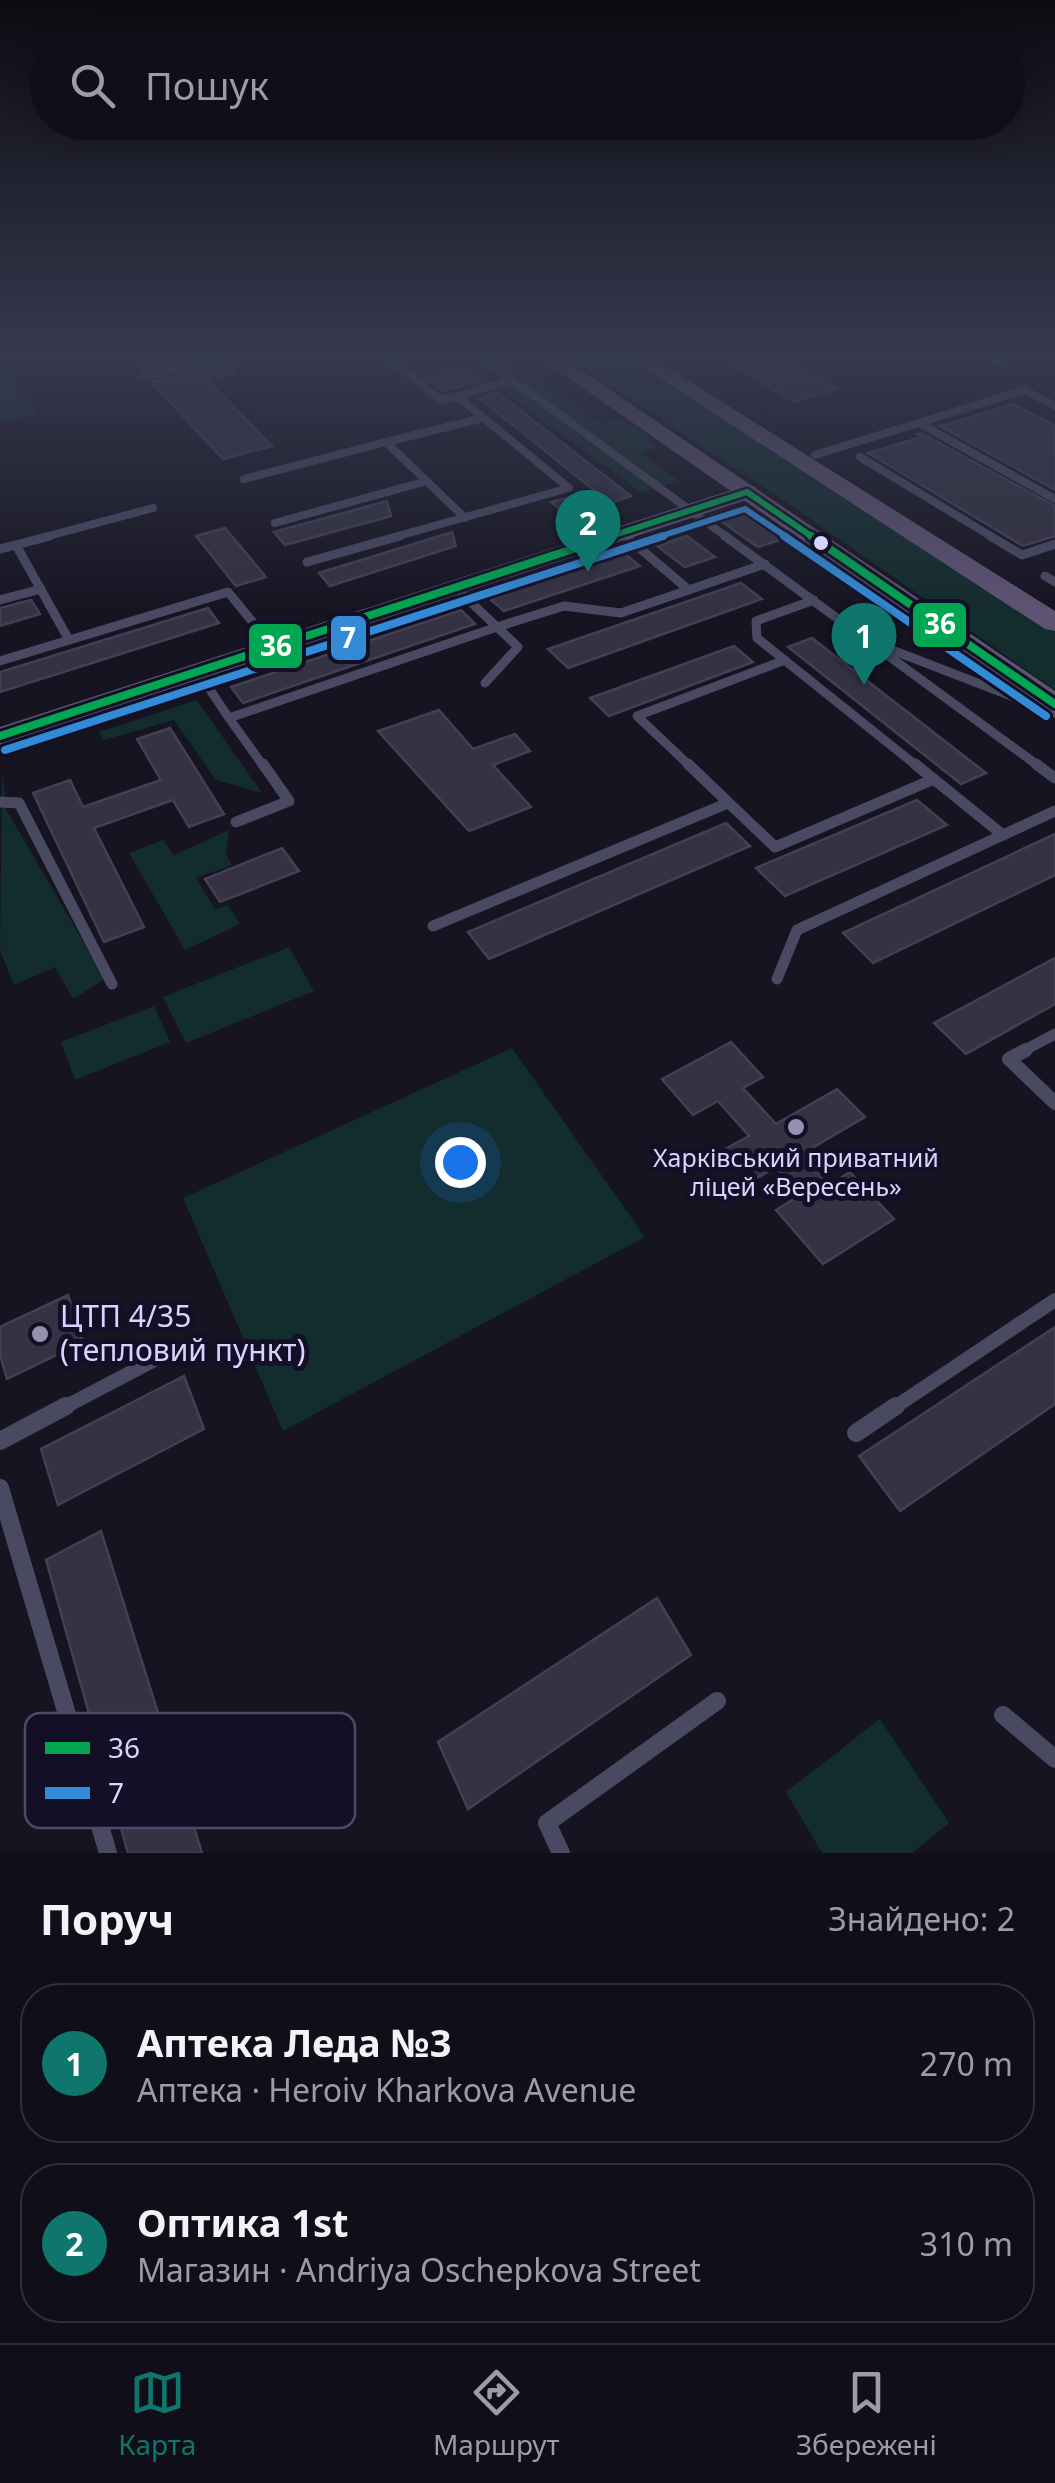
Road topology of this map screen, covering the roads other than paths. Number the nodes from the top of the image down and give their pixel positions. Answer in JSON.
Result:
{"nodes":[{"id":1,"x":392,"y":440,"type":"edge"},
{"id":2,"x":511,"y":440,"type":"edge"},
{"id":3,"x":596,"y":440,"type":"edge"},
{"id":4,"x":671,"y":440,"type":"edge"},
{"id":5,"x":768,"y":440,"type":"edge"},
{"id":6,"x":862,"y":440,"type":"edge"},
{"id":7,"x":949,"y":440,"type":"edge"},
{"id":8,"x":386,"y":442,"type":"junction"},
{"id":9,"x":815,"y":455,"type":"dead end"},
{"id":10,"x":860,"y":456,"type":"dead end"},
{"id":11,"x":244,"y":479,"type":"dead end"},
{"id":12,"x":427,"y":481,"type":"junction"},
{"id":13,"x":747,"y":492,"type":"junction"},
{"id":14,"x":1055,"y":499,"type":"edge"},
{"id":15,"x":153,"y":508,"type":"dead end"},
{"id":16,"x":692,"y":510,"type":"junction"},
{"id":17,"x":465,"y":518,"type":"junction"},
{"id":18,"x":275,"y":523,"type":"dead end"},
{"id":19,"x":630,"y":540,"type":"dead end"},
{"id":20,"x":1052,"y":540,"type":"edge"},
{"id":21,"x":16,"y":544,"type":"junction"},
{"id":22,"x":0,"y":549,"type":"edge"},
{"id":23,"x":308,"y":562,"type":"dead end"},
{"id":24,"x":765,"y":564,"type":"junction"},
{"id":25,"x":456,"y":588,"type":"junction"},
{"id":26,"x":41,"y":589,"type":"junction"},
{"id":27,"x":688,"y":590,"type":"junction"},
{"id":28,"x":0,"y":600,"type":"edge"},
{"id":29,"x":818,"y":603,"type":"junction"},
{"id":30,"x":1055,"y":624,"type":"edge"},
{"id":31,"x":498,"y":627,"type":"junction"},
{"id":32,"x":68,"y":640,"type":"junction"},
{"id":33,"x":273,"y":648,"type":"junction"},
{"id":34,"x":784,"y":660,"type":"junction"},
{"id":35,"x":0,"y":661,"type":"edge"},
{"id":36,"x":198,"y":672,"type":"junction"},
{"id":37,"x":486,"y":684,"type":"dead end"},
{"id":38,"x":1055,"y":704,"type":"edge"},
{"id":39,"x":1055,"y":714,"type":"edge"},
{"id":40,"x":230,"y":718,"type":"junction"},
{"id":41,"x":0,"y":736,"type":"edge"},
{"id":42,"x":1055,"y":778,"type":"edge"},
{"id":43,"x":934,"y":779,"type":"junction"},
{"id":44,"x":0,"y":802,"type":"edge"},
{"id":45,"x":728,"y":802,"type":"junction"},
{"id":46,"x":1055,"y":811,"type":"edge"},
{"id":47,"x":236,"y":822,"type":"dead end"},
{"id":48,"x":1003,"y":835,"type":"junction"},
{"id":49,"x":433,"y":926,"type":"dead end"},
{"id":50,"x":777,"y":979,"type":"dead end"},
{"id":51,"x":112,"y":984,"type":"dead end"},
{"id":52,"x":1055,"y":1034,"type":"edge"},
{"id":53,"x":1055,"y":1102,"type":"edge"},
{"id":54,"x":1055,"y":1300,"type":"edge"},
{"id":55,"x":162,"y":1356,"type":"dead end"},
{"id":56,"x":856,"y":1434,"type":"dead end"},
{"id":57,"x":0,"y":1441,"type":"edge"},
{"id":58,"x":0,"y":1488,"type":"edge"},
{"id":59,"x":717,"y":1701,"type":"dead end"},
{"id":60,"x":67,"y":1713,"type":"edge"},
{"id":61,"x":1003,"y":1715,"type":"dead end"},
{"id":62,"x":1055,"y":1759,"type":"edge"},
{"id":63,"x":101,"y":1828,"type":"edge"},
{"id":64,"x":108,"y":1853,"type":"edge"},
{"id":65,"x":561,"y":1853,"type":"edge"}],
"edges":[{"from":1,"to":8,"type":"lane"},
{"from":2,"to":17,"type":"lane"},
{"from":3,"to":16,"type":"lane"},
{"from":4,"to":13,"type":"main road"},
{"from":5,"to":30,"type":"main road"},
{"from":6,"to":9,"type":"lane"},
{"from":7,"to":14,"type":"lane"},
{"from":8,"to":11,"type":"lane"},
{"from":8,"to":12,"type":"lane"},
{"from":10,"to":20,"type":"lane"},
{"from":12,"to":17,"type":"lane"},
{"from":12,"to":18,"type":"lane"},
{"from":13,"to":16,"type":"street"},
{"from":13,"to":38,"type":"main road"},
{"from":15,"to":21,"type":"lane"},
{"from":16,"to":24,"type":"lane"},
{"from":16,"to":25,"type":"street"},
{"from":17,"to":23,"type":"lane"},
{"from":19,"to":27,"type":"lane"},
{"from":21,"to":22,"type":"lane"},
{"from":21,"to":26,"type":"lane"},
{"from":24,"to":27,"type":"lane"},
{"from":24,"to":29,"type":"lane"},
{"from":25,"to":31,"type":"lane"},
{"from":25,"to":33,"type":"street"},
{"from":26,"to":28,"type":"lane"},
{"from":26,"to":32,"type":"lane"},
{"from":27,"to":31,"type":"lane"},
{"from":29,"to":34,"type":"lane"},
{"from":29,"to":39,"type":"lane"},
{"from":29,"to":42,"type":"lane"},
{"from":31,"to":37,"type":"lane"},
{"from":31,"to":40,"type":"lane"},
{"from":32,"to":33,"type":"lane"},
{"from":32,"to":35,"type":"lane"},
{"from":33,"to":36,"type":"street"},
{"from":34,"to":43,"type":"lane"},
{"from":34,"to":45,"type":"lane"},
{"from":36,"to":40,"type":"lane"},
{"from":36,"to":41,"type":"street"},
{"from":40,"to":47,"type":"lane"},
{"from":43,"to":45,"type":"lane"},
{"from":43,"to":48,"type":"lane"},
{"from":44,"to":51,"type":"lane"},
{"from":45,"to":49,"type":"lane"},
{"from":46,"to":48,"type":"lane"},
{"from":48,"to":50,"type":"lane"},
{"from":52,"to":53,"type":"lane"},
{"from":54,"to":56,"type":"lane"},
{"from":55,"to":57,"type":"lane"},
{"from":58,"to":60,"type":"lane"},
{"from":59,"to":65,"type":"lane"},
{"from":61,"to":62,"type":"lane"},
{"from":63,"to":64,"type":"lane"}]}
